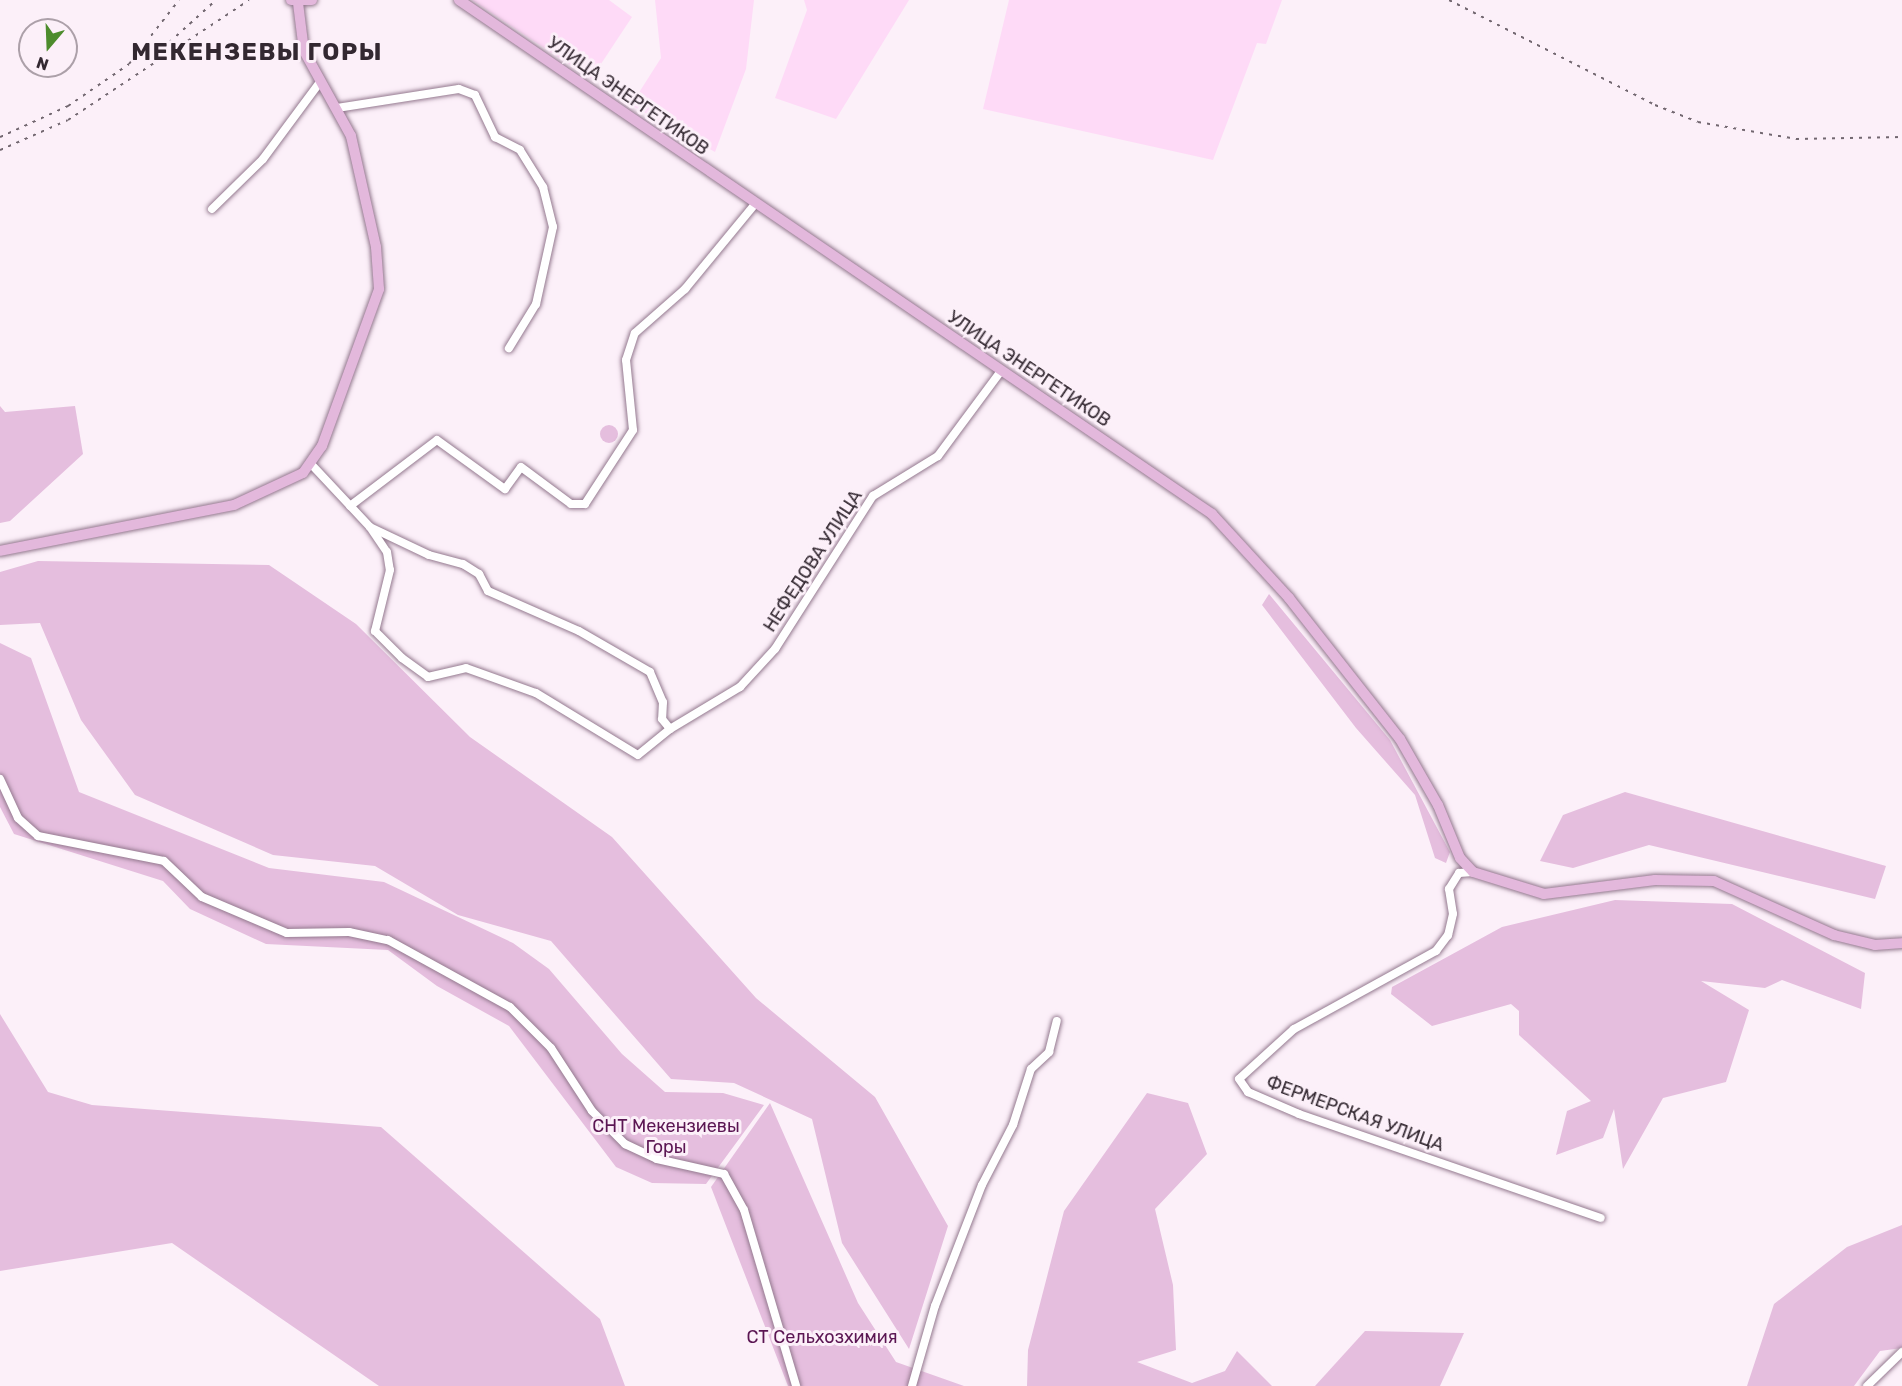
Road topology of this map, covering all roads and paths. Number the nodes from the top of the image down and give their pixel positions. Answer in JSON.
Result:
{"nodes":[{"id":1,"x":312,"y":0,"type":"edge"},
{"id":2,"x":459,"y":0,"type":"edge"},
{"id":3,"x":294,"y":2,"type":"edge"},
{"id":4,"x":320,"y":82,"type":"junction"},
{"id":5,"x":337,"y":108,"type":"junction"},
{"id":6,"x":755,"y":204,"type":"junction"},
{"id":7,"x":212,"y":209,"type":"dead end"},
{"id":8,"x":509,"y":348,"type":"dead end"},
{"id":9,"x":1001,"y":371,"type":"junction"},
{"id":10,"x":310,"y":464,"type":"junction"},
{"id":11,"x":350,"y":506,"type":"junction"},
{"id":12,"x":370,"y":527,"type":"junction"},
{"id":13,"x":0,"y":551,"type":"edge"},
{"id":14,"x":670,"y":729,"type":"junction"},
{"id":15,"x":0,"y":779,"type":"edge"},
{"id":16,"x":1473,"y":872,"type":"junction"},
{"id":17,"x":1902,"y":943,"type":"edge"},
{"id":18,"x":1057,"y":1021,"type":"dead end"},
{"id":19,"x":1601,"y":1218,"type":"dead end"},
{"id":20,"x":1902,"y":1353,"type":"edge"},
{"id":21,"x":796,"y":1386,"type":"edge"},
{"id":22,"x":912,"y":1386,"type":"edge"},
{"id":23,"x":1867,"y":1386,"type":"edge"}],
"edges":[{"from":1,"to":3,"type":"main road"},
{"from":2,"to":6,"type":"main road","name":"УЛИЦА ЭНЕРГЕТИКОВ"},
{"from":3,"to":4,"type":"main road"},
{"from":4,"to":5,"type":"main road"},
{"from":4,"to":7,"type":"street"},
{"from":5,"to":8,"type":"street"},
{"from":5,"to":10,"type":"main road"},
{"from":6,"to":9,"type":"main road","name":"УЛИЦА ЭНЕРГЕТИКОВ"},
{"from":6,"to":11,"type":"street"},
{"from":9,"to":14,"type":"street","name":"НЕФЕДОВА УЛИЦА"},
{"from":9,"to":16,"type":"main road","name":"УЛИЦА ЭНЕРГЕТИКОВ"},
{"from":10,"to":11,"type":"street"},
{"from":10,"to":13,"type":"main road"},
{"from":11,"to":12,"type":"street"},
{"from":12,"to":14,"type":"street"},
{"from":12,"to":14,"type":"street","name":"НЕФЕДОВА УЛИЦА"},
{"from":15,"to":21,"type":"street"},
{"from":16,"to":17,"type":"main road"},
{"from":16,"to":19,"type":"street","name":"ФЕРМЕРСКАЯ УЛИЦА"},
{"from":18,"to":22,"type":"street"},
{"from":20,"to":23,"type":"street"}]}
